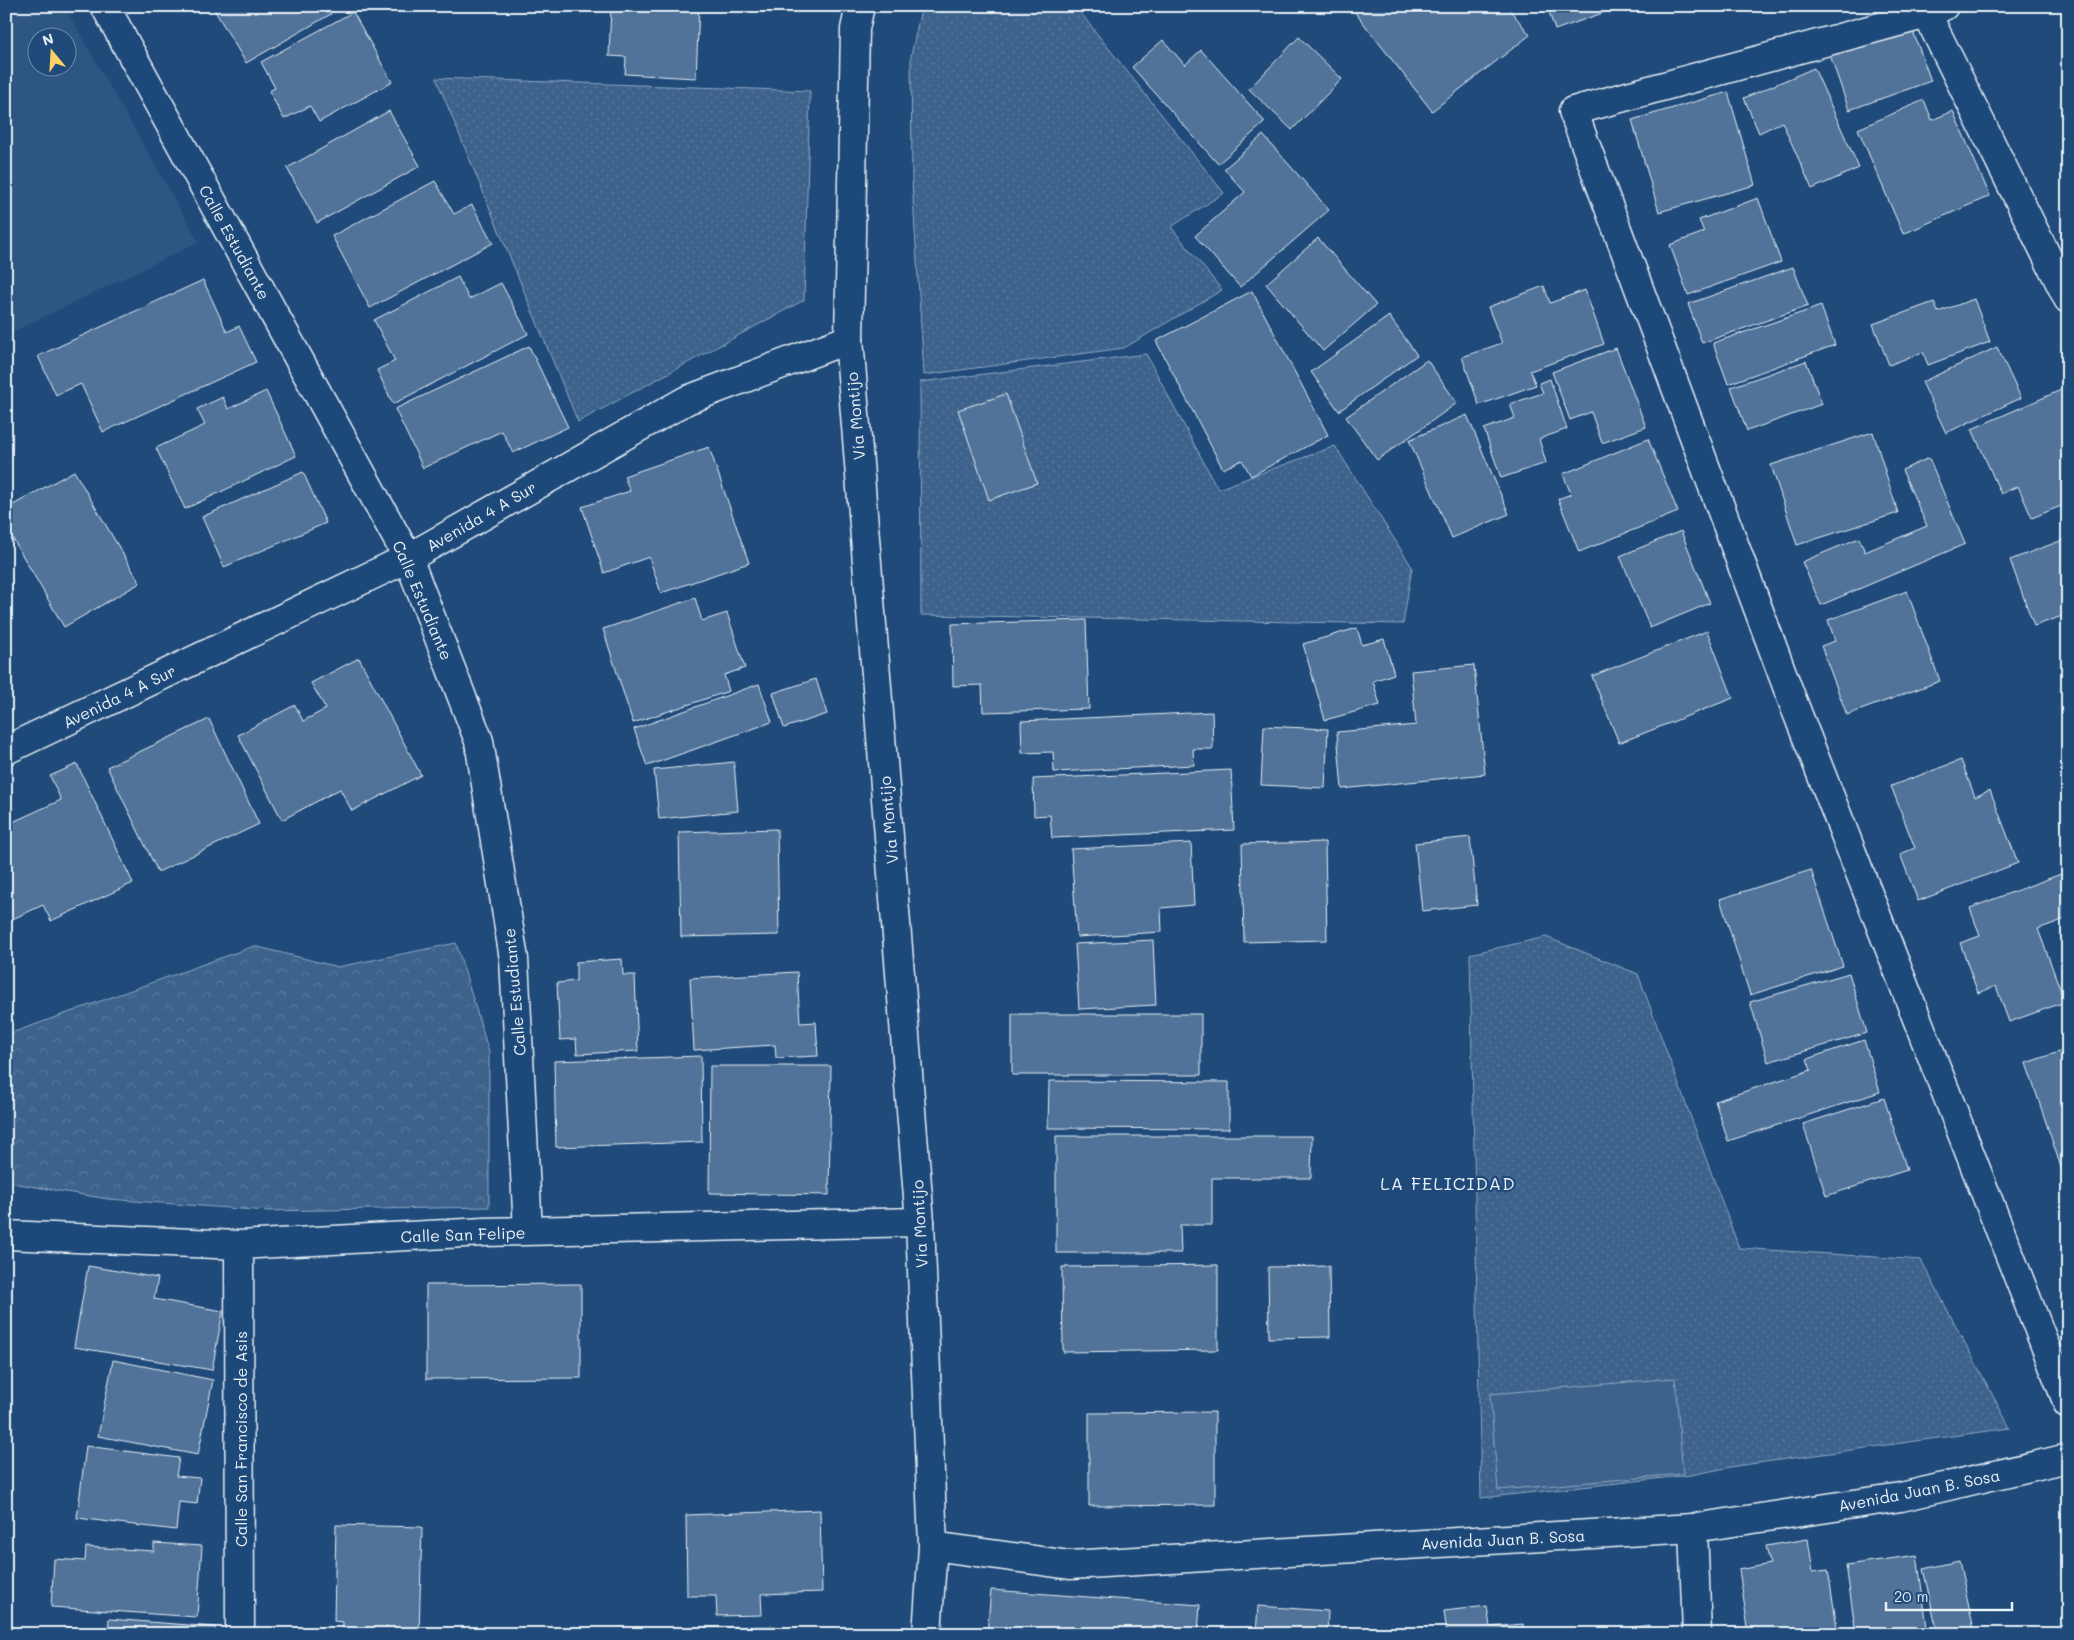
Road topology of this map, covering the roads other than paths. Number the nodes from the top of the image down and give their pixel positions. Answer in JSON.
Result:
{"nodes":[{"id":1,"x":105,"y":6,"type":"edge"},
{"id":2,"x":860,"y":6,"type":"edge"},
{"id":3,"x":1935,"y":10,"type":"edge"},
{"id":4,"x":2068,"y":299,"type":"edge"},
{"id":5,"x":849,"y":339,"type":"junction"},
{"id":6,"x":408,"y":558,"type":"junction"},
{"id":7,"x":6,"y":750,"type":"edge"},
{"id":8,"x":920,"y":1222,"type":"junction"},
{"id":9,"x":528,"y":1231,"type":"junction"},
{"id":10,"x":6,"y":1235,"type":"edge"},
{"id":11,"x":239,"y":1244,"type":"junction"},
{"id":12,"x":2068,"y":1404,"type":"edge"},
{"id":13,"x":2068,"y":1458,"type":"edge"},
{"id":14,"x":1692,"y":1528,"type":"junction"},
{"id":15,"x":933,"y":1546,"type":"junction"},
{"id":16,"x":240,"y":1634,"type":"edge"},
{"id":17,"x":927,"y":1634,"type":"edge"},
{"id":18,"x":1697,"y":1634,"type":"edge"}],
"edges":[{"from":1,"to":6,"type":"street","name":"Calle Estudiante"},
{"from":2,"to":5,"type":"street","name":"Vía Montijo"},
{"from":3,"to":4,"type":"street"},
{"from":3,"to":12,"type":"street"},
{"from":5,"to":6,"type":"street","name":"Avenida 4 A Sur"},
{"from":5,"to":8,"type":"street","name":"Vía Montijo"},
{"from":6,"to":7,"type":"street","name":"Avenida 4 A Sur"},
{"from":6,"to":9,"type":"street","name":"Calle Estudiante"},
{"from":8,"to":9,"type":"street","name":"Calle San Felipe"},
{"from":8,"to":15,"type":"street","name":"Vía Montijo"},
{"from":9,"to":11,"type":"street","name":"Calle San Felipe"},
{"from":10,"to":11,"type":"street","name":"Calle San Felipe"},
{"from":11,"to":16,"type":"street","name":"Calle San Francisco de Asis"},
{"from":13,"to":14,"type":"street","name":"Avenida Juan B. Sosa"},
{"from":14,"to":15,"type":"street","name":"Avenida Juan B. Sosa"},
{"from":14,"to":18,"type":"street"},
{"from":15,"to":17,"type":"street","name":"Vía Montijo"}]}
